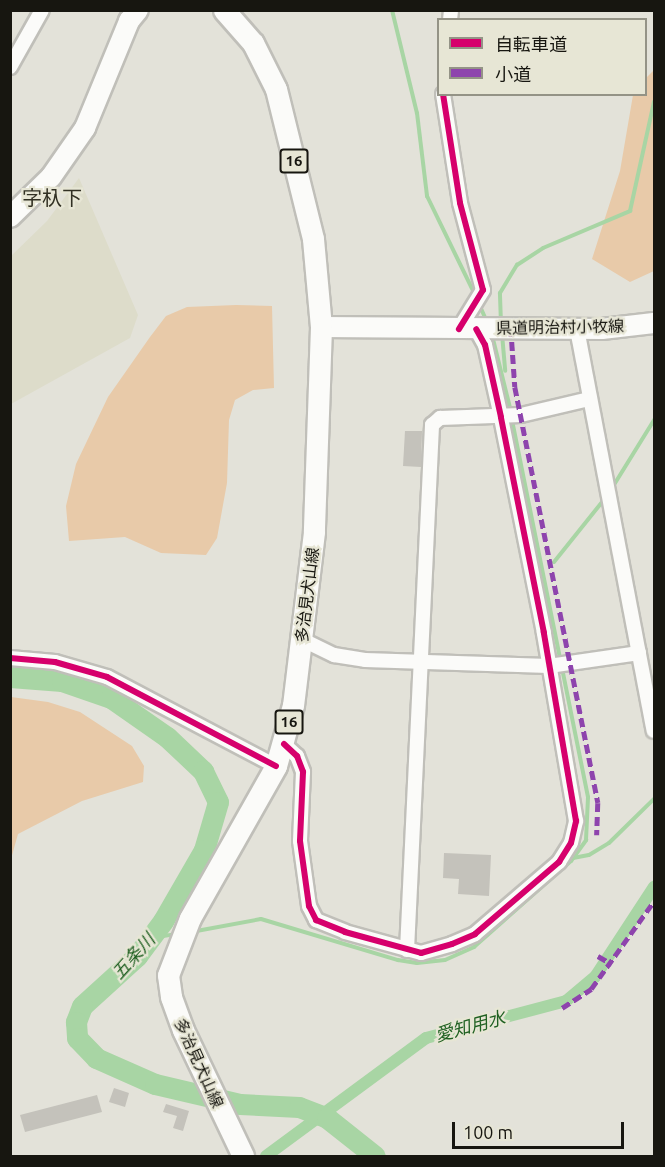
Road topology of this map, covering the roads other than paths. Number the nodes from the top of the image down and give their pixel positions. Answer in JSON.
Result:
{"nodes":[{"id":1,"x":42,"y":10,"type":"edge"},
{"id":2,"x":224,"y":10,"type":"edge"},
{"id":3,"x":133,"y":14,"type":"edge"},
{"id":4,"x":10,"y":67,"type":"edge"},
{"id":5,"x":443,"y":96,"type":"edge"},
{"id":6,"x":10,"y":217,"type":"edge"},
{"id":7,"x":654,"y":323,"type":"edge"},
{"id":8,"x":321,"y":327,"type":"junction"},
{"id":9,"x":472,"y":329,"type":"junction"},
{"id":10,"x":577,"y":329,"type":"junction"},
{"id":11,"x":588,"y":399,"type":"junction"},
{"id":12,"x":503,"y":417,"type":"junction"},
{"id":13,"x":301,"y":639,"type":"junction"},
{"id":14,"x":639,"y":653,"type":"junction"},
{"id":15,"x":10,"y":658,"type":"edge"},
{"id":16,"x":418,"y":661,"type":"junction"},
{"id":17,"x":551,"y":666,"type":"junction"},
{"id":18,"x":654,"y":731,"type":"edge"},
{"id":19,"x":284,"y":744,"type":"junction"},
{"id":20,"x":276,"y":766,"type":"junction"},
{"id":21,"x":407,"y":950,"type":"junction"},
{"id":22,"x":243,"y":1156,"type":"edge"}],
"edges":[{"from":1,"to":4,"type":"street"},
{"from":2,"to":8,"type":"main road","name":"多治見犬山線","number":"16"},
{"from":3,"to":6,"type":"main road"},
{"from":5,"to":9,"type":"street"},
{"from":7,"to":10,"type":"main road","name":"県道明治村小牧線"},
{"from":8,"to":9,"type":"main road","name":"県道明治村小牧線"},
{"from":8,"to":13,"type":"main road","name":"多治見犬山線","number":"16"},
{"from":9,"to":10,"type":"main road","name":"県道明治村小牧線"},
{"from":9,"to":12,"type":"street"},
{"from":10,"to":11,"type":"street"},
{"from":11,"to":12,"type":"street"},
{"from":11,"to":14,"type":"street"},
{"from":12,"to":16,"type":"street"},
{"from":12,"to":17,"type":"street"},
{"from":13,"to":16,"type":"street"},
{"from":13,"to":19,"type":"main road","name":"多治見犬山線","number":"16"},
{"from":14,"to":17,"type":"street"},
{"from":14,"to":18,"type":"street"},
{"from":15,"to":20,"type":"street"},
{"from":16,"to":17,"type":"street"},
{"from":16,"to":21,"type":"street"},
{"from":17,"to":21,"type":"street"},
{"from":19,"to":20,"type":"main road","name":"多治見犬山線","number":"16"},
{"from":19,"to":21,"type":"street"},
{"from":20,"to":22,"type":"main road","name":"多治見犬山線","number":"16"}]}
